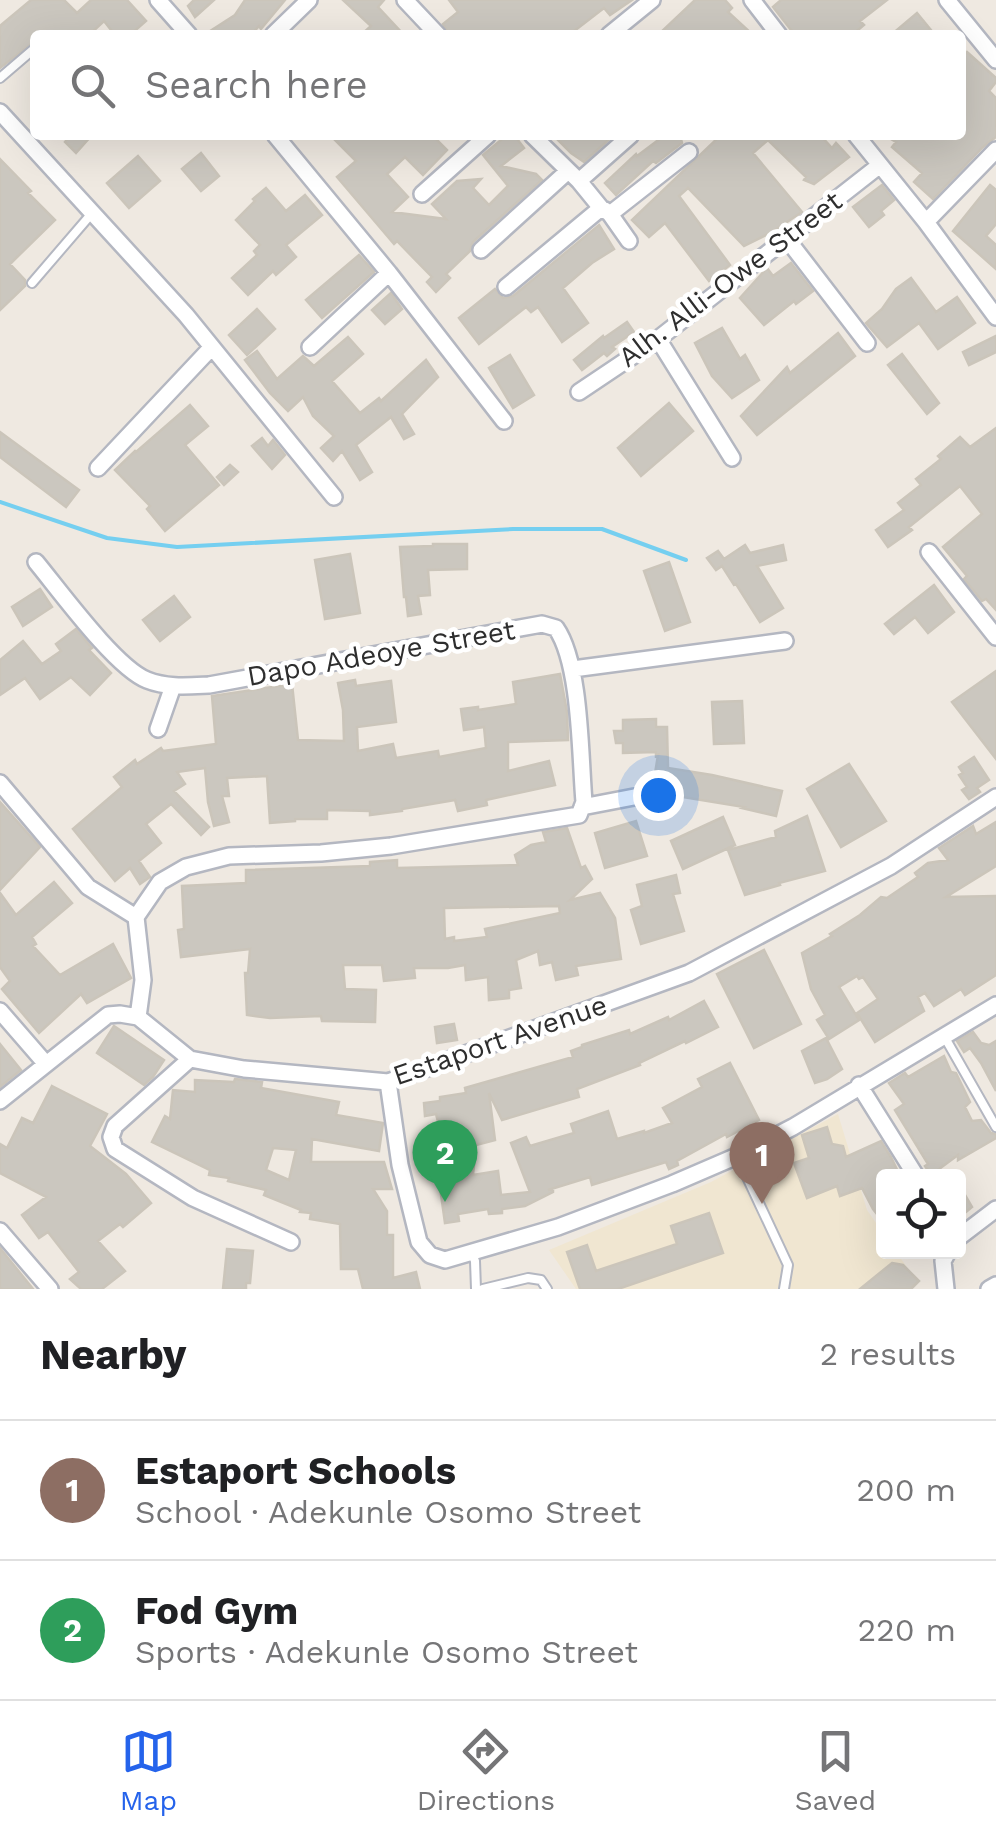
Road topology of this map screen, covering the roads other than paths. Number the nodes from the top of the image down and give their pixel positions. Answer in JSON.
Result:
{"nodes":[{"id":1,"x":158,"y":0,"type":"edge"},
{"id":2,"x":310,"y":0,"type":"edge"},
{"id":3,"x":405,"y":0,"type":"edge"},
{"id":4,"x":652,"y":0,"type":"edge"},
{"id":5,"x":752,"y":0,"type":"edge"},
{"id":6,"x":947,"y":0,"type":"edge"},
{"id":7,"x":185,"y":30,"type":"edge"},
{"id":8,"x":278,"y":30,"type":"edge"},
{"id":9,"x":433,"y":30,"type":"edge"},
{"id":10,"x":615,"y":30,"type":"edge"},
{"id":11,"x":775,"y":30,"type":"edge"},
{"id":12,"x":30,"y":52,"type":"edge"},
{"id":13,"x":996,"y":60,"type":"edge"},
{"id":14,"x":0,"y":78,"type":"edge"},
{"id":15,"x":0,"y":112,"type":"edge"},
{"id":16,"x":279,"y":140,"type":"edge"},
{"id":17,"x":482,"y":140,"type":"edge"},
{"id":18,"x":537,"y":140,"type":"edge"},
{"id":19,"x":624,"y":140,"type":"edge"},
{"id":20,"x":860,"y":140,"type":"edge"},
{"id":21,"x":996,"y":150,"type":"edge"},
{"id":22,"x":688,"y":152,"type":"dead end"},
{"id":23,"x":880,"y":165,"type":"junction"},
{"id":24,"x":573,"y":176,"type":"junction"},
{"id":25,"x":422,"y":194,"type":"dead end"},
{"id":26,"x":606,"y":211,"type":"junction"},
{"id":27,"x":93,"y":212,"type":"junction"},
{"id":28,"x":926,"y":222,"type":"junction"},
{"id":29,"x":788,"y":239,"type":"junction"},
{"id":30,"x":629,"y":241,"type":"dead end"},
{"id":31,"x":481,"y":250,"type":"dead end"},
{"id":32,"x":389,"y":273,"type":"junction"},
{"id":33,"x":32,"y":283,"type":"dead end"},
{"id":34,"x":506,"y":287,"type":"dead end"},
{"id":35,"x":996,"y":317,"type":"edge"},
{"id":36,"x":658,"y":339,"type":"junction"},
{"id":37,"x":867,"y":343,"type":"dead end"},
{"id":38,"x":310,"y":347,"type":"dead end"},
{"id":39,"x":211,"y":348,"type":"junction"},
{"id":40,"x":579,"y":392,"type":"dead end"},
{"id":41,"x":504,"y":420,"type":"dead end"},
{"id":42,"x":732,"y":458,"type":"dead end"},
{"id":43,"x":98,"y":468,"type":"dead end"},
{"id":44,"x":334,"y":497,"type":"dead end"},
{"id":45,"x":930,"y":552,"type":"dead end"},
{"id":46,"x":36,"y":562,"type":"dead end"},
{"id":47,"x":996,"y":637,"type":"edge"},
{"id":48,"x":784,"y":641,"type":"dead end"},
{"id":49,"x":573,"y":670,"type":"junction"},
{"id":50,"x":173,"y":686,"type":"junction"},
{"id":51,"x":158,"y":728,"type":"dead end"},
{"id":52,"x":0,"y":783,"type":"edge"},
{"id":53,"x":634,"y":797,"type":"dead end"},
{"id":54,"x":996,"y":797,"type":"edge"},
{"id":55,"x":582,"y":807,"type":"junction"},
{"id":56,"x":136,"y":916,"type":"junction"},
{"id":57,"x":996,"y":1004,"type":"edge"},
{"id":58,"x":0,"y":1011,"type":"edge"},
{"id":59,"x":138,"y":1017,"type":"junction"},
{"id":60,"x":944,"y":1036,"type":"junction"},
{"id":61,"x":190,"y":1060,"type":"junction"},
{"id":62,"x":46,"y":1064,"type":"junction"},
{"id":63,"x":388,"y":1082,"type":"junction"},
{"id":64,"x":859,"y":1085,"type":"junction"},
{"id":65,"x":0,"y":1102,"type":"edge"},
{"id":66,"x":996,"y":1127,"type":"edge"},
{"id":67,"x":737,"y":1156,"type":"junction"},
{"id":68,"x":912,"y":1169,"type":"edge"},
{"id":69,"x":996,"y":1210,"type":"edge"},
{"id":70,"x":0,"y":1230,"type":"edge"},
{"id":71,"x":966,"y":1232,"type":"edge"},
{"id":72,"x":291,"y":1242,"type":"dead end"},
{"id":73,"x":472,"y":1254,"type":"junction"},
{"id":74,"x":943,"y":1259,"type":"edge"},
{"id":75,"x":996,"y":1285,"type":"edge"},
{"id":76,"x":50,"y":1289,"type":"edge"},
{"id":77,"x":480,"y":1289,"type":"edge"},
{"id":78,"x":546,"y":1289,"type":"edge"},
{"id":79,"x":784,"y":1289,"type":"edge"},
{"id":80,"x":946,"y":1289,"type":"edge"},
{"id":81,"x":989,"y":1289,"type":"edge"}],
"edges":[{"from":1,"to":7,"type":"street"},
{"from":2,"to":8,"type":"street"},
{"from":3,"to":9,"type":"street"},
{"from":4,"to":10,"type":"street"},
{"from":5,"to":11,"type":"street"},
{"from":6,"to":13,"type":"street"},
{"from":12,"to":14,"type":"lane"},
{"from":15,"to":27,"type":"street"},
{"from":16,"to":32,"type":"street"},
{"from":17,"to":25,"type":"street"},
{"from":18,"to":24,"type":"street"},
{"from":19,"to":24,"type":"street"},
{"from":20,"to":23,"type":"street"},
{"from":21,"to":28,"type":"street"},
{"from":22,"to":26,"type":"street"},
{"from":23,"to":28,"type":"street"},
{"from":23,"to":29,"type":"street","name":"Alh. Alli-Owe Street"},
{"from":24,"to":26,"type":"street"},
{"from":24,"to":31,"type":"street"},
{"from":26,"to":30,"type":"street"},
{"from":26,"to":34,"type":"street"},
{"from":27,"to":33,"type":"lane"},
{"from":27,"to":39,"type":"street"},
{"from":28,"to":35,"type":"street"},
{"from":29,"to":36,"type":"street","name":"Alh. Alli-Owe Street"},
{"from":29,"to":37,"type":"street"},
{"from":32,"to":38,"type":"street"},
{"from":32,"to":41,"type":"street"},
{"from":36,"to":40,"type":"street","name":"Alh. Alli-Owe Street"},
{"from":36,"to":42,"type":"street"},
{"from":39,"to":43,"type":"street"},
{"from":39,"to":44,"type":"street"},
{"from":45,"to":47,"type":"street"},
{"from":46,"to":50,"type":"street","name":"Dapo Adeoye Street"},
{"from":48,"to":49,"type":"street"},
{"from":49,"to":50,"type":"street","name":"Dapo Adeoye Street"},
{"from":49,"to":55,"type":"street","name":"Dapo Adeoye Street"},
{"from":50,"to":51,"type":"street"},
{"from":52,"to":56,"type":"street"},
{"from":53,"to":55,"type":"street"},
{"from":54,"to":63,"type":"street","name":"Estaport Avenue"},
{"from":55,"to":56,"type":"street"},
{"from":56,"to":59,"type":"street"},
{"from":57,"to":60,"type":"street"},
{"from":58,"to":62,"type":"street"},
{"from":59,"to":61,"type":"street"},
{"from":59,"to":62,"type":"street"},
{"from":60,"to":64,"type":"street"},
{"from":60,"to":66,"type":"lane"},
{"from":61,"to":63,"type":"street","name":"Estaport Avenue"},
{"from":61,"to":72,"type":"street"},
{"from":62,"to":65,"type":"street"},
{"from":63,"to":73,"type":"street"},
{"from":64,"to":67,"type":"street"},
{"from":64,"to":68,"type":"street"},
{"from":67,"to":73,"type":"street"},
{"from":67,"to":79,"type":"lane"},
{"from":69,"to":71,"type":"street"},
{"from":70,"to":76,"type":"street"},
{"from":73,"to":77,"type":"lane"},
{"from":74,"to":80,"type":"street"},
{"from":75,"to":81,"type":"street"},
{"from":77,"to":78,"type":"lane"}]}
